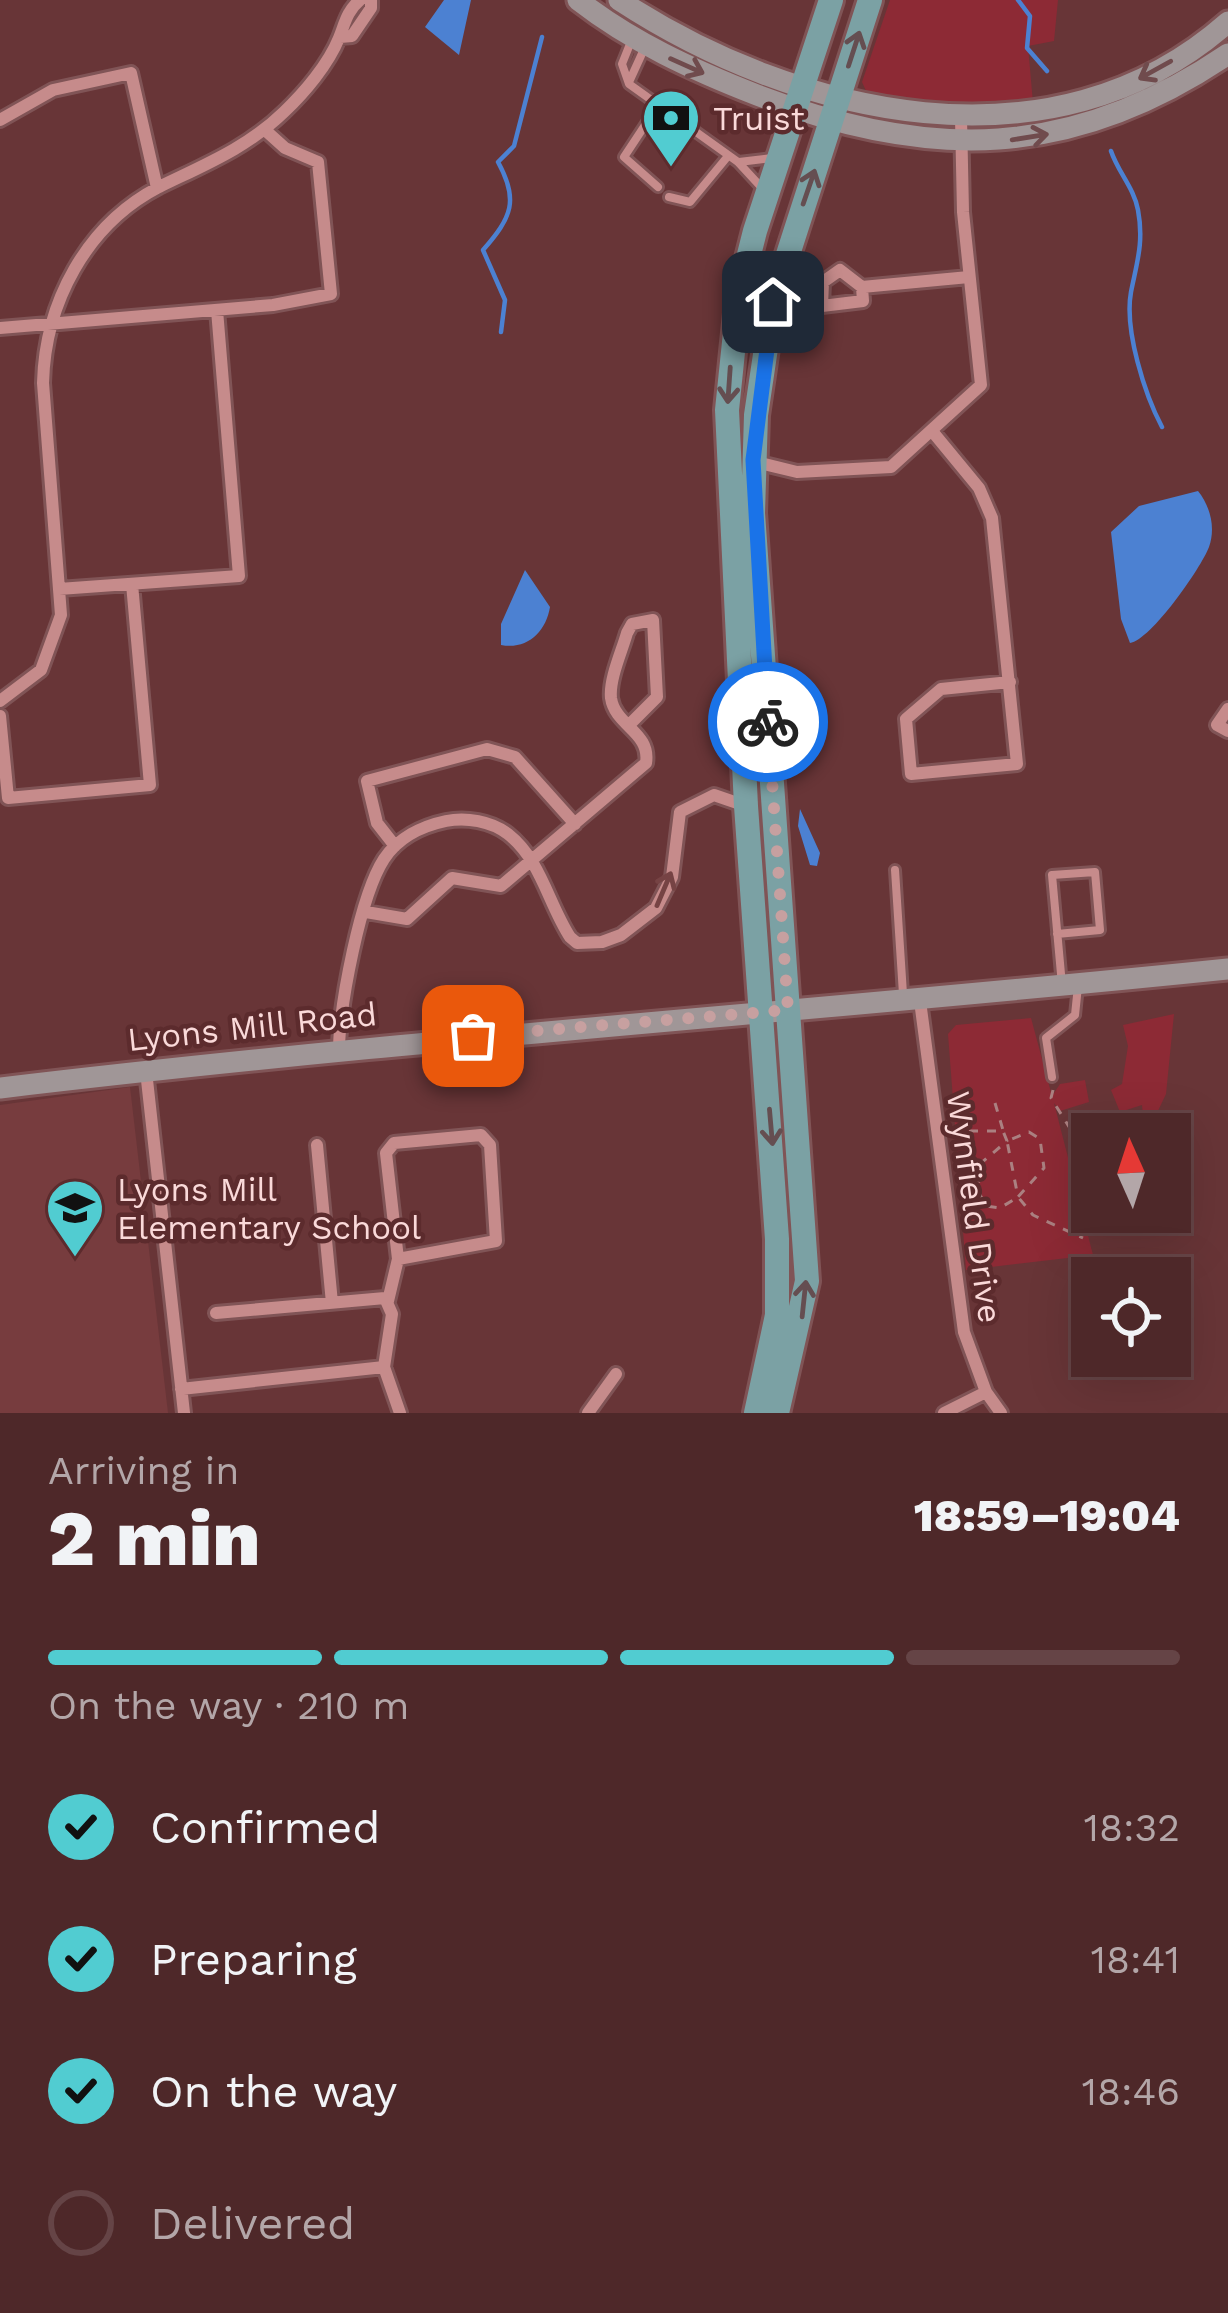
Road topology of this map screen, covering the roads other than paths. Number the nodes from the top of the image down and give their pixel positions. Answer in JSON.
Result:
{"nodes":[{"id":1,"x":360,"y":0,"type":"edge"},
{"id":2,"x":370,"y":0,"type":"edge"},
{"id":3,"x":578,"y":0,"type":"edge"},
{"id":4,"x":619,"y":0,"type":"edge"},
{"id":5,"x":831,"y":0,"type":"edge"},
{"id":6,"x":870,"y":0,"type":"edge"},
{"id":7,"x":1228,"y":22,"type":"edge"},
{"id":8,"x":340,"y":37,"type":"junction"},
{"id":9,"x":640,"y":41,"type":"junction"},
{"id":10,"x":1228,"y":54,"type":"edge"},
{"id":11,"x":629,"y":84,"type":"junction"},
{"id":12,"x":799,"y":97,"type":"junction"},
{"id":13,"x":659,"y":104,"type":"junction"},
{"id":14,"x":835,"y":110,"type":"junction"},
{"id":15,"x":961,"y":118,"type":"junction"},
{"id":16,"x":0,"y":120,"type":"edge"},
{"id":17,"x":265,"y":130,"type":"junction"},
{"id":18,"x":962,"y":143,"type":"junction"},
{"id":19,"x":728,"y":156,"type":"junction"},
{"id":20,"x":779,"y":156,"type":"junction"},
{"id":21,"x":737,"y":163,"type":"junction"},
{"id":22,"x":157,"y":188,"type":"junction"},
{"id":23,"x":658,"y":188,"type":"dead end"},
{"id":24,"x":766,"y":194,"type":"junction"},
{"id":25,"x":670,"y":196,"type":"dead end"},
{"id":26,"x":969,"y":277,"type":"junction"},
{"id":27,"x":862,"y":286,"type":"dead end"},
{"id":28,"x":217,"y":310,"type":"junction"},
{"id":29,"x":50,"y":325,"type":"junction"},
{"id":30,"x":0,"y":328,"type":"edge"},
{"id":31,"x":932,"y":431,"type":"junction"},
{"id":32,"x":753,"y":460,"type":"junction"},
{"id":33,"x":132,"y":584,"type":"junction"},
{"id":34,"x":59,"y":590,"type":"junction"},
{"id":35,"x":1010,"y":682,"type":"junction"},
{"id":36,"x":0,"y":701,"type":"edge"},
{"id":37,"x":1228,"y":709,"type":"edge"},
{"id":38,"x":0,"y":716,"type":"edge"},
{"id":39,"x":629,"y":725,"type":"junction"},
{"id":40,"x":1228,"y":731,"type":"edge"},
{"id":41,"x":746,"y":806,"type":"junction"},
{"id":42,"x":575,"y":824,"type":"junction"},
{"id":43,"x":395,"y":846,"type":"junction"},
{"id":44,"x":531,"y":862,"type":"junction"},
{"id":45,"x":895,"y":870,"type":"dead end"},
{"id":46,"x":366,"y":912,"type":"junction"},
{"id":47,"x":1057,"y":934,"type":"junction"},
{"id":48,"x":1228,"y":968,"type":"edge"},
{"id":49,"x":1070,"y":985,"type":"junction"},
{"id":50,"x":912,"y":1001,"type":"junction"},
{"id":51,"x":788,"y":1010,"type":"junction"},
{"id":52,"x":760,"y":1011,"type":"junction"},
{"id":53,"x":338,"y":1048,"type":"junction"},
{"id":54,"x":146,"y":1070,"type":"junction"},
{"id":55,"x":1052,"y":1077,"type":"road end"},
{"id":56,"x":0,"y":1088,"type":"edge"},
{"id":57,"x":317,"y":1145,"type":"dead end"},
{"id":58,"x":398,"y":1259,"type":"junction"},
{"id":59,"x":388,"y":1301,"type":"junction"},
{"id":60,"x":332,"y":1303,"type":"junction"},
{"id":61,"x":216,"y":1313,"type":"dead end"},
{"id":62,"x":384,"y":1367,"type":"junction"},
{"id":63,"x":616,"y":1374,"type":"dead end"},
{"id":64,"x":181,"y":1389,"type":"junction"},
{"id":65,"x":986,"y":1392,"type":"junction"},
{"id":66,"x":184,"y":1413,"type":"edge"},
{"id":67,"x":400,"y":1413,"type":"edge"},
{"id":68,"x":588,"y":1413,"type":"edge"},
{"id":69,"x":756,"y":1413,"type":"edge"},
{"id":70,"x":777,"y":1413,"type":"edge"},
{"id":71,"x":944,"y":1413,"type":"edge"},
{"id":72,"x":1000,"y":1413,"type":"edge"}],
"edges":[{"from":1,"to":8,"type":"street"},
{"from":2,"to":8,"type":"street"},
{"from":3,"to":9,"type":"main road"},
{"from":4,"to":12,"type":"main road"},
{"from":5,"to":12,"type":"main road"},
{"from":14,"to":6,"type":"main road","one_way":true},
{"from":7,"to":15,"type":"main road","one_way":true},
{"from":8,"to":17,"type":"street"},
{"from":9,"to":11,"type":"lane"},
{"from":9,"to":11,"type":"lane"},
{"from":9,"to":12,"type":"main road","one_way":true},
{"from":18,"to":10,"type":"main road","one_way":true},
{"from":11,"to":13,"type":"lane"},
{"from":12,"to":14,"type":"main road"},
{"from":12,"to":20,"type":"main road"},
{"from":13,"to":19,"type":"lane"},
{"from":13,"to":23,"type":"lane"},
{"from":14,"to":15,"type":"main road"},
{"from":14,"to":18,"type":"main road"},
{"from":32,"to":14,"type":"main road","one_way":true},
{"from":15,"to":18,"type":"street"},
{"from":16,"to":22,"type":"street"},
{"from":17,"to":22,"type":"street"},
{"from":17,"to":28,"type":"street"},
{"from":18,"to":26,"type":"street"},
{"from":19,"to":21,"type":"lane"},
{"from":19,"to":25,"type":"lane"},
{"from":20,"to":21,"type":"lane"},
{"from":20,"to":24,"type":"main road"},
{"from":21,"to":24,"type":"lane"},
{"from":22,"to":29,"type":"street"},
{"from":24,"to":41,"type":"main road","one_way":true},
{"from":26,"to":27,"type":"street"},
{"from":26,"to":31,"type":"street"},
{"from":28,"to":29,"type":"street"},
{"from":28,"to":33,"type":"street"},
{"from":29,"to":30,"type":"street"},
{"from":29,"to":34,"type":"street"},
{"from":31,"to":32,"type":"street"},
{"from":31,"to":35,"type":"street"},
{"from":32,"to":51,"type":"main road"},
{"from":33,"to":34,"type":"street"},
{"from":33,"to":38,"type":"street"},
{"from":34,"to":36,"type":"street"},
{"from":35,"to":35,"type":"street"},
{"from":37,"to":40,"type":"street"},
{"from":39,"to":39,"type":"street"},
{"from":39,"to":42,"type":"street"},
{"from":44,"to":41,"type":"street","one_way":true},
{"from":41,"to":52,"type":"main road"},
{"from":42,"to":43,"type":"street"},
{"from":42,"to":44,"type":"street"},
{"from":43,"to":44,"type":"street"},
{"from":43,"to":46,"type":"street"},
{"from":44,"to":46,"type":"street"},
{"from":45,"to":50,"type":"lane"},
{"from":46,"to":53,"type":"street"},
{"from":47,"to":47,"type":"lane"},
{"from":47,"to":49,"type":"lane"},
{"from":48,"to":49,"type":"main road","name":"Lyons Mill Road"},
{"from":49,"to":50,"type":"main road","name":"Lyons Mill Road"},
{"from":49,"to":55,"type":"lane"},
{"from":50,"to":51,"type":"main road","name":"Lyons Mill Road"},
{"from":50,"to":65,"type":"street","name":"Wynfield Drive"},
{"from":51,"to":52,"type":"main road","name":"Lyons Mill Road"},
{"from":70,"to":51,"type":"main road","one_way":true},
{"from":52,"to":53,"type":"main road","name":"Lyons Mill Road"},
{"from":52,"to":69,"type":"main road","one_way":true},
{"from":53,"to":54,"type":"main road","name":"Lyons Mill Road"},
{"from":54,"to":56,"type":"main road","name":"Lyons Mill Road"},
{"from":54,"to":64,"type":"street"},
{"from":57,"to":60,"type":"street"},
{"from":58,"to":58,"type":"street"},
{"from":58,"to":59,"type":"street"},
{"from":59,"to":60,"type":"street"},
{"from":59,"to":62,"type":"street"},
{"from":60,"to":61,"type":"street"},
{"from":62,"to":64,"type":"street"},
{"from":62,"to":67,"type":"street"},
{"from":63,"to":68,"type":"street"},
{"from":64,"to":66,"type":"street"},
{"from":65,"to":71,"type":"street"},
{"from":65,"to":72,"type":"street","name":"Wynfield Drive"}]}
